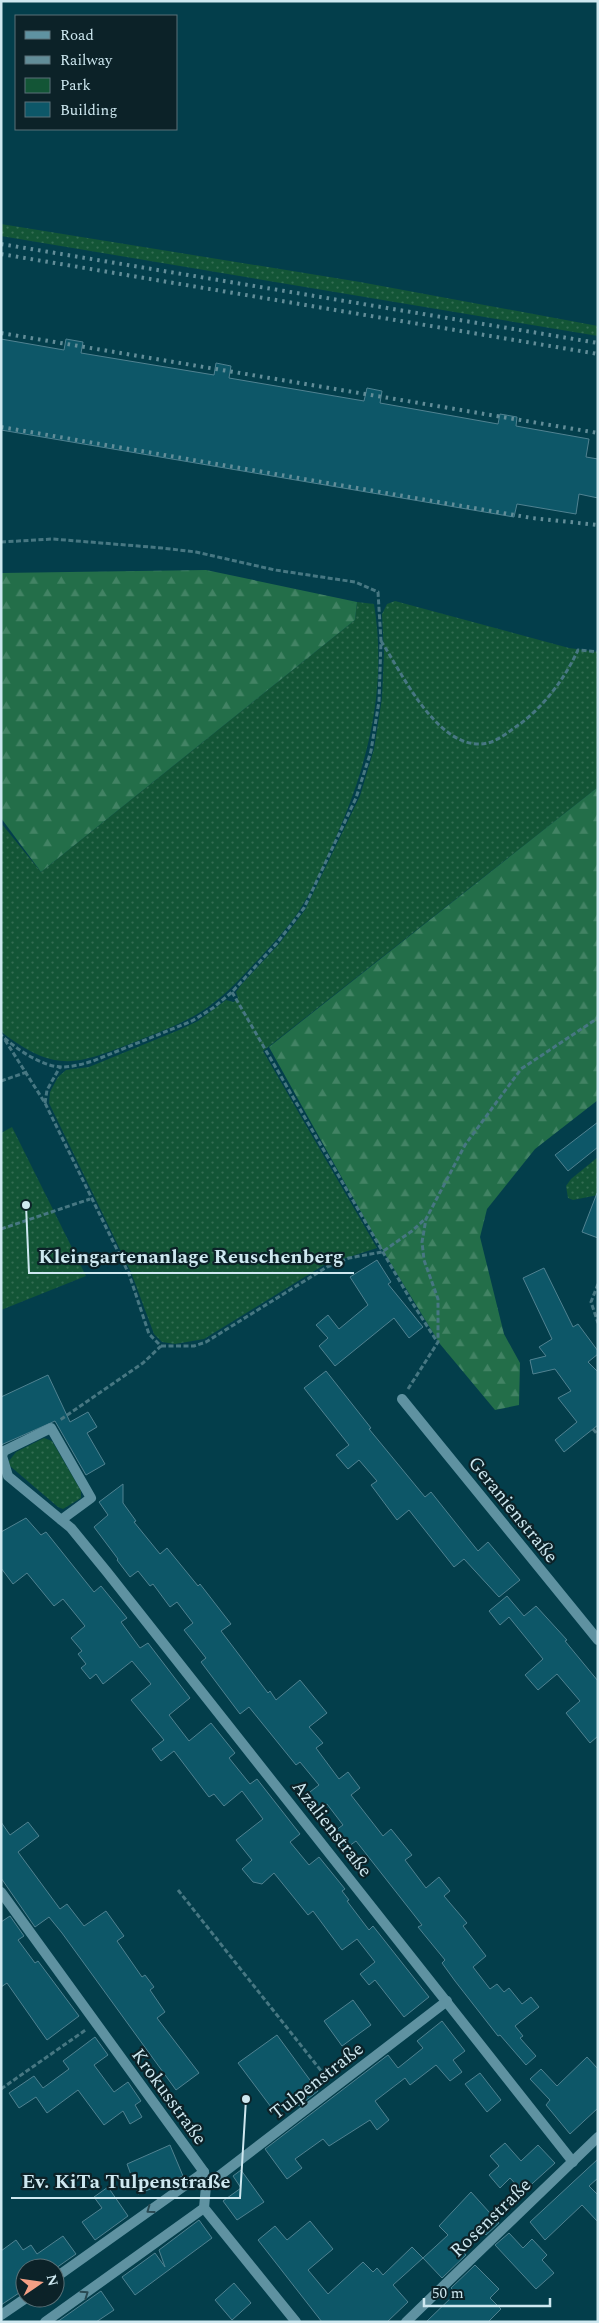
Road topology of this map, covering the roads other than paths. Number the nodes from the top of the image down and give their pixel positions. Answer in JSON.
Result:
{"nodes":[{"id":1,"x":402,"y":1399,"type":"road end"},
{"id":2,"x":4,"y":1478,"type":"edge"},
{"id":3,"x":61,"y":1520,"type":"junction"},
{"id":4,"x":598,"y":1640,"type":"edge"},
{"id":5,"x":2,"y":1895,"type":"edge"},
{"id":6,"x":447,"y":2001,"type":"junction"},
{"id":7,"x":598,"y":2137,"type":"edge"},
{"id":8,"x":573,"y":2162,"type":"junction"},
{"id":9,"x":204,"y":2172,"type":"junction"},
{"id":10,"x":206,"y":2186,"type":"junction"},
{"id":11,"x":204,"y":2208,"type":"junction"},
{"id":12,"x":65,"y":2271,"type":"edge"},
{"id":13,"x":15,"y":2305,"type":"edge"},
{"id":14,"x":1,"y":2315,"type":"edge"},
{"id":15,"x":45,"y":2322,"type":"edge"},
{"id":16,"x":296,"y":2322,"type":"edge"},
{"id":17,"x":406,"y":2322,"type":"edge"}],
"edges":[{"from":1,"to":4,"type":"street","name":"Geranienstraße"},
{"from":2,"to":3,"type":"street","name":"Azalienstraße"},
{"from":2,"to":3,"type":"street","name":"Azalienstraße"},
{"from":3,"to":6,"type":"street","name":"Azalienstraße"},
{"from":5,"to":9,"type":"street","name":"Krokusstraße"},
{"from":6,"to":8,"type":"street","name":"Azalienstraße"},
{"from":6,"to":10,"type":"street","name":"Tulpenstraße"},
{"from":7,"to":8,"type":"street","name":"Rosenstraße"},
{"from":8,"to":17,"type":"street","name":"Rosenstraße"},
{"from":9,"to":10,"type":"street","name":"Krokusstraße"},
{"from":9,"to":12,"type":"street","one_way":true},
{"from":10,"to":11,"type":"street","name":"Krokusstraße"},
{"from":15,"to":11,"type":"street","one_way":true},
{"from":11,"to":16,"type":"street"},
{"from":13,"to":14,"type":"street"}]}
